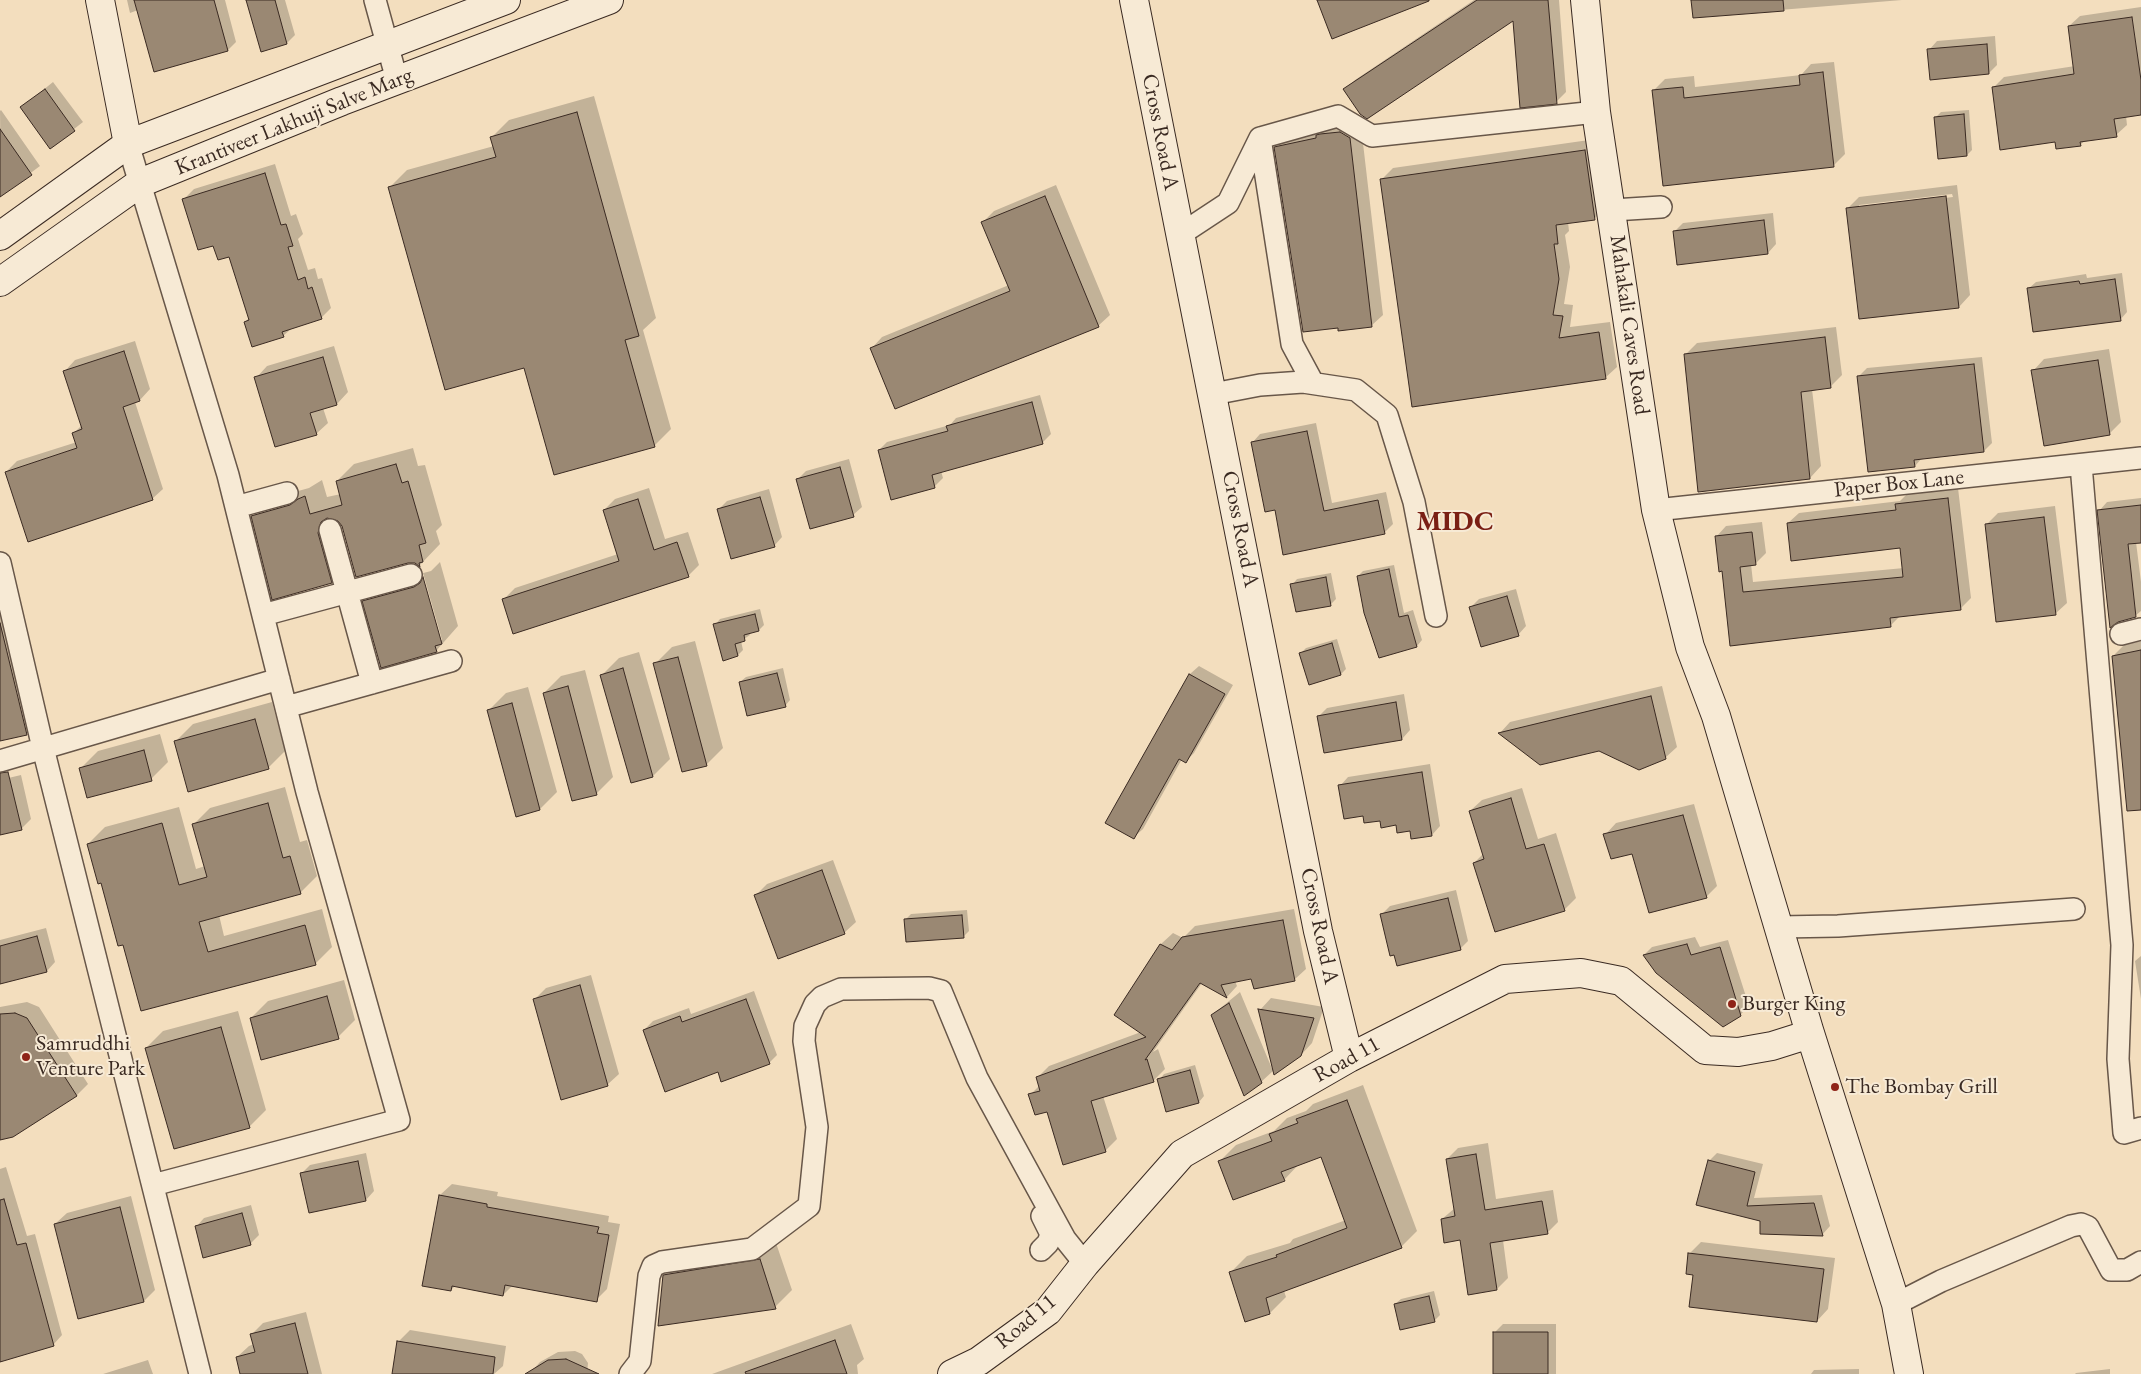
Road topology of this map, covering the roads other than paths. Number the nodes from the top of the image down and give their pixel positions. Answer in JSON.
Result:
{"nodes":[{"id":1,"x":100,"y":0,"type":"edge"},
{"id":2,"x":375,"y":0,"type":"edge"},
{"id":3,"x":506,"y":0,"type":"edge"},
{"id":4,"x":609,"y":0,"type":"edge"},
{"id":5,"x":1134,"y":0,"type":"edge"},
{"id":6,"x":1585,"y":0,"type":"edge"},
{"id":7,"x":387,"y":44,"type":"junction"},
{"id":8,"x":397,"y":80,"type":"junction"},
{"id":9,"x":1596,"y":112,"type":"junction"},
{"id":10,"x":1260,"y":138,"type":"junction"},
{"id":11,"x":128,"y":144,"type":"junction"},
{"id":12,"x":140,"y":183,"type":"junction"},
{"id":13,"x":1661,"y":207,"type":"dead end"},
{"id":14,"x":1613,"y":210,"type":"junction"},
{"id":15,"x":1181,"y":234,"type":"junction"},
{"id":16,"x":0,"y":236,"type":"edge"},
{"id":17,"x":0,"y":282,"type":"edge"},
{"id":18,"x":1313,"y":383,"type":"junction"},
{"id":19,"x":1212,"y":394,"type":"junction"},
{"id":20,"x":2141,"y":458,"type":"edge"},
{"id":21,"x":2081,"y":465,"type":"junction"},
{"id":22,"x":287,"y":493,"type":"dead end"},
{"id":23,"x":236,"y":507,"type":"junction"},
{"id":24,"x":1656,"y":510,"type":"junction"},
{"id":25,"x":330,"y":530,"type":"dead end"},
{"id":26,"x":0,"y":563,"type":"edge"},
{"id":27,"x":411,"y":575,"type":"dead end"},
{"id":28,"x":347,"y":592,"type":"junction"},
{"id":29,"x":263,"y":616,"type":"junction"},
{"id":30,"x":1436,"y":616,"type":"dead end"},
{"id":31,"x":450,"y":661,"type":"dead end"},
{"id":32,"x":279,"y":679,"type":"junction"},
{"id":33,"x":372,"y":683,"type":"junction"},
{"id":34,"x":286,"y":707,"type":"junction"},
{"id":35,"x":43,"y":748,"type":"junction"},
{"id":36,"x":0,"y":761,"type":"edge"},
{"id":37,"x":2074,"y":909,"type":"dead end"},
{"id":38,"x":1779,"y":927,"type":"junction"},
{"id":39,"x":1810,"y":1034,"type":"junction"},
{"id":40,"x":1349,"y":1058,"type":"junction"},
{"id":41,"x":976,"y":1076,"type":"junction"},
{"id":42,"x":2141,"y":1128,"type":"edge"},
{"id":43,"x":153,"y":1185,"type":"junction"},
{"id":44,"x":1041,"y":1250,"type":"dead end"},
{"id":45,"x":2141,"y":1262,"type":"edge"},
{"id":46,"x":1085,"y":1264,"type":"junction"},
{"id":47,"x":1896,"y":1304,"type":"junction"},
{"id":48,"x":200,"y":1374,"type":"edge"},
{"id":49,"x":630,"y":1374,"type":"edge"},
{"id":50,"x":952,"y":1374,"type":"edge"},
{"id":51,"x":1909,"y":1374,"type":"edge"}],
"edges":[{"from":1,"to":11,"type":"main road"},
{"from":2,"to":7,"type":"street"},
{"from":3,"to":7,"type":"main road","name":"Krantiveer Lakhuji Salve Marg"},
{"from":4,"to":8,"type":"main road","name":"Krantiveer Lakhuji Salve Marg"},
{"from":5,"to":15,"type":"main road","name":"Cross Road A"},
{"from":6,"to":9,"type":"main road","name":"Mahakali Caves Road"},
{"from":7,"to":8,"type":"street"},
{"from":7,"to":11,"type":"main road","name":"Krantiveer Lakhuji Salve Marg"},
{"from":8,"to":12,"type":"main road","name":"Krantiveer Lakhuji Salve Marg"},
{"from":9,"to":10,"type":"street"},
{"from":9,"to":14,"type":"main road","name":"Mahakali Caves Road"},
{"from":10,"to":15,"type":"street"},
{"from":10,"to":18,"type":"street"},
{"from":11,"to":12,"type":"street"},
{"from":11,"to":16,"type":"main road","name":"Krantiveer Lakhuji Salve Marg"},
{"from":12,"to":17,"type":"main road","name":"Krantiveer Lakhuji Salve Marg"},
{"from":12,"to":23,"type":"street"},
{"from":13,"to":14,"type":"street"},
{"from":14,"to":24,"type":"main road","name":"Mahakali Caves Road"},
{"from":15,"to":19,"type":"main road","name":"Cross Road A"},
{"from":18,"to":19,"type":"street"},
{"from":18,"to":30,"type":"street"},
{"from":19,"to":40,"type":"main road","name":"Cross Road A"},
{"from":20,"to":21,"type":"street","name":"Paper Box Lane"},
{"from":21,"to":24,"type":"street","name":"Paper Box Lane"},
{"from":21,"to":42,"type":"street"},
{"from":22,"to":23,"type":"street"},
{"from":23,"to":29,"type":"street"},
{"from":24,"to":38,"type":"main road","name":"Mahakali Caves Road"},
{"from":25,"to":28,"type":"street"},
{"from":26,"to":35,"type":"street"},
{"from":27,"to":28,"type":"street"},
{"from":28,"to":29,"type":"street"},
{"from":28,"to":33,"type":"street"},
{"from":29,"to":32,"type":"street"},
{"from":31,"to":33,"type":"street"},
{"from":32,"to":34,"type":"street"},
{"from":32,"to":35,"type":"street"},
{"from":33,"to":34,"type":"street"},
{"from":34,"to":43,"type":"street"},
{"from":35,"to":36,"type":"street"},
{"from":35,"to":43,"type":"street"},
{"from":37,"to":38,"type":"street"},
{"from":38,"to":39,"type":"main road","name":"Mahakali Caves Road"},
{"from":39,"to":40,"type":"main road","name":"Road 11"},
{"from":39,"to":47,"type":"main road","name":"Mahakali Caves Road"},
{"from":40,"to":46,"type":"main road","name":"Road 11"},
{"from":41,"to":44,"type":"street"},
{"from":41,"to":46,"type":"street"},
{"from":41,"to":49,"type":"street"},
{"from":43,"to":48,"type":"street"},
{"from":45,"to":47,"type":"street"},
{"from":46,"to":50,"type":"main road","name":"Road 11"},
{"from":47,"to":51,"type":"main road","name":"Mahakali Caves Road"}]}
